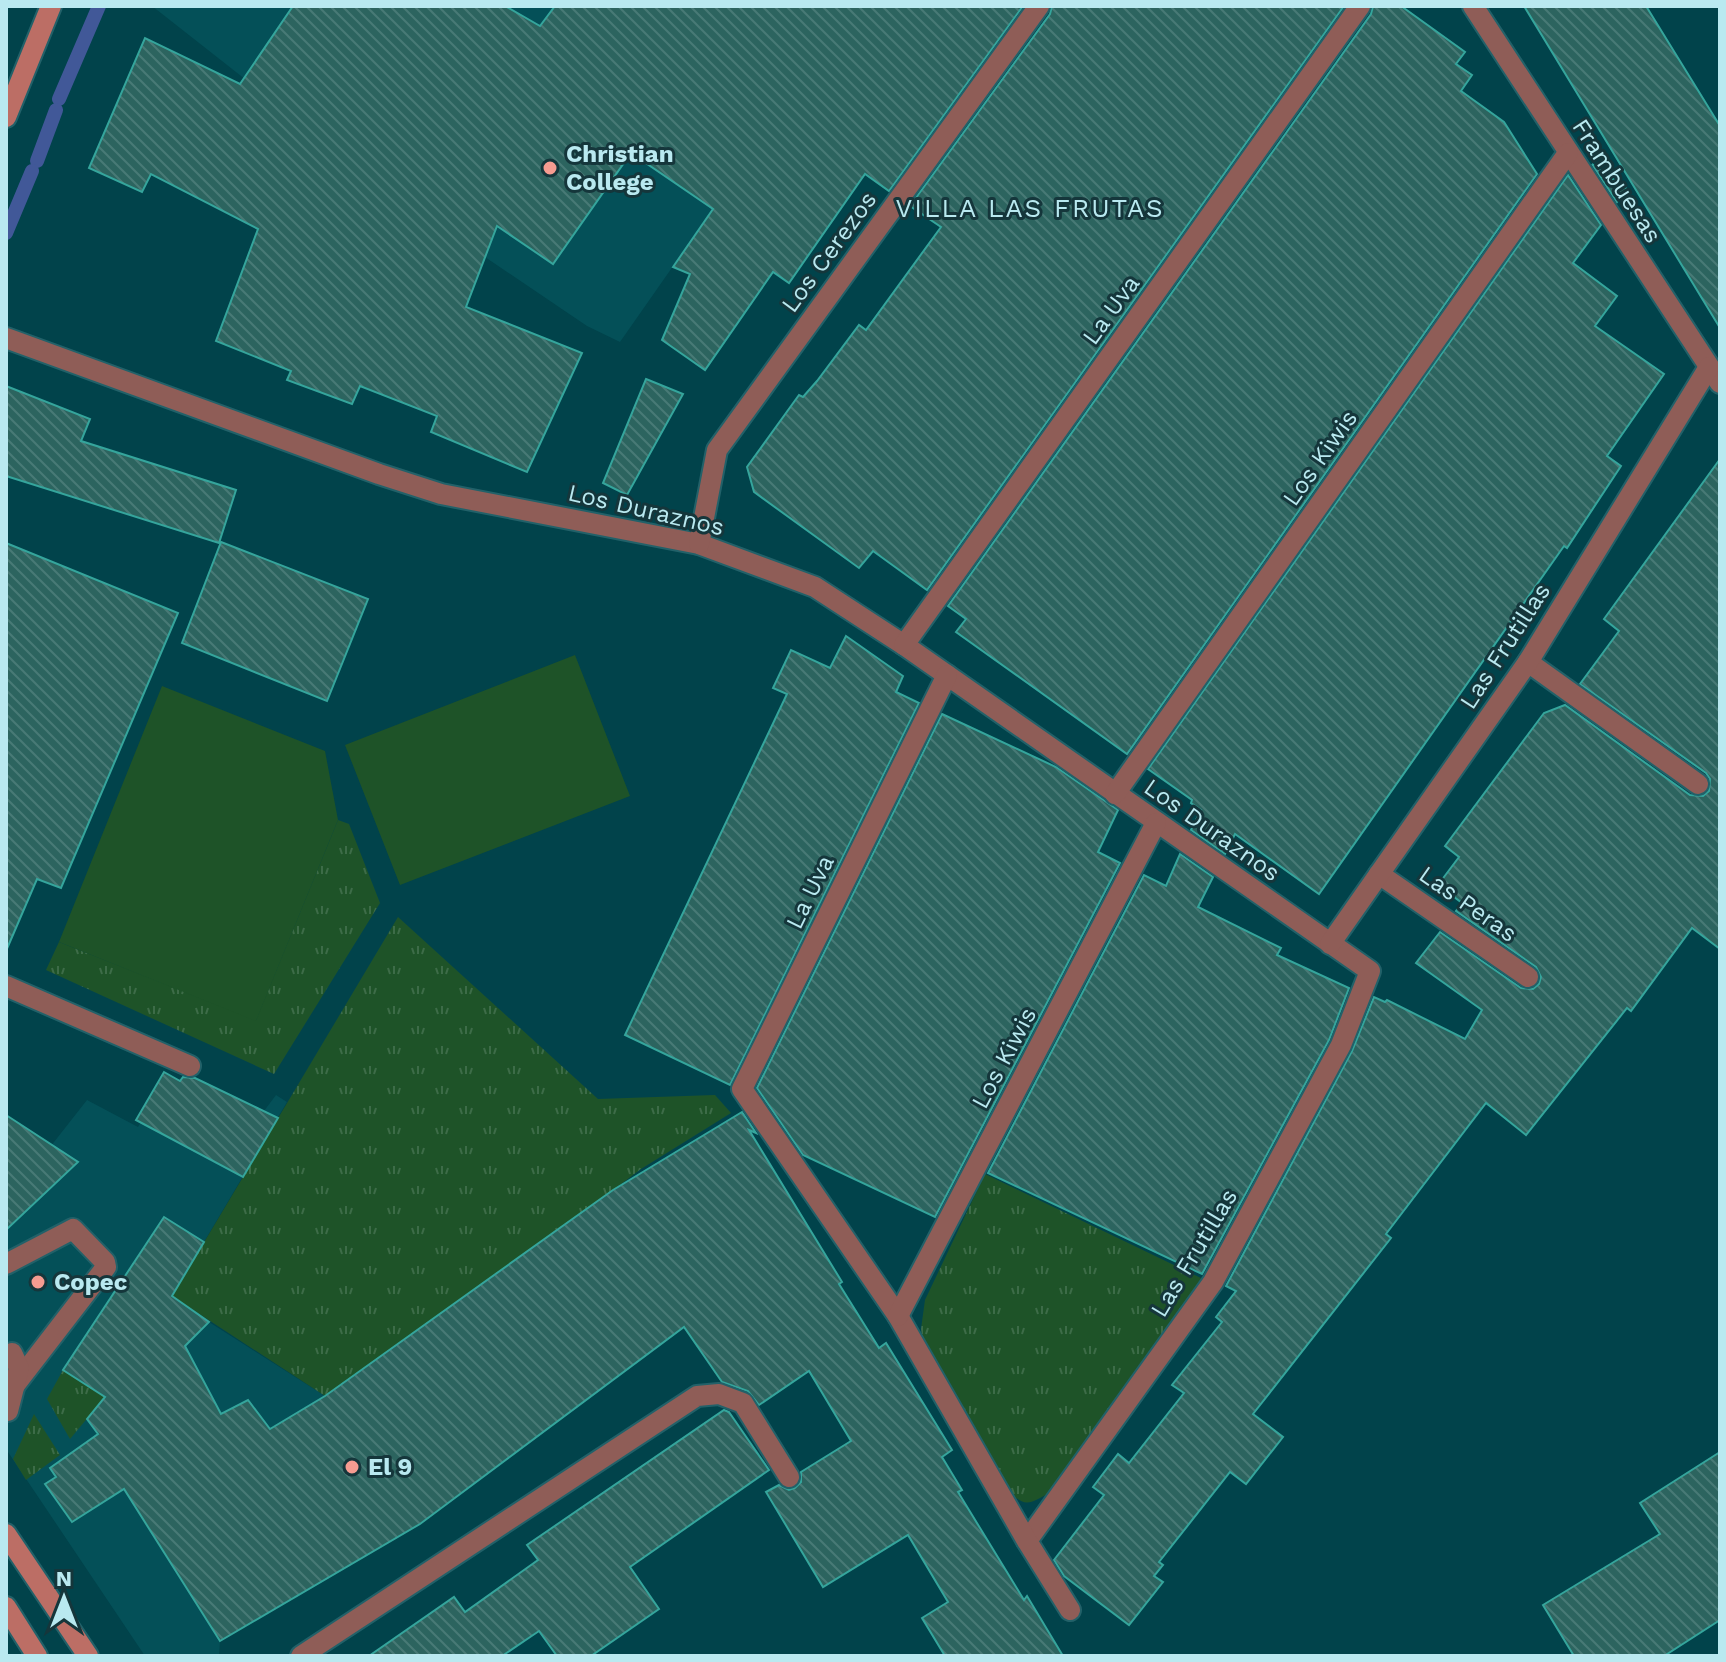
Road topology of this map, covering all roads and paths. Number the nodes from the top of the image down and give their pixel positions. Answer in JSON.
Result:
{"nodes":[{"id":1,"x":51,"y":6,"type":"edge"},
{"id":2,"x":1039,"y":6,"type":"edge"},
{"id":3,"x":1360,"y":6,"type":"edge"},
{"id":4,"x":1473,"y":6,"type":"edge"},
{"id":5,"x":7,"y":112,"type":"edge"},
{"id":6,"x":1568,"y":153,"type":"junction"},
{"id":7,"x":6,"y":338,"type":"edge"},
{"id":8,"x":1715,"y":375,"type":"edge"},
{"id":9,"x":699,"y":544,"type":"junction"},
{"id":10,"x":904,"y":645,"type":"junction"},
{"id":11,"x":1528,"y":662,"type":"junction"},
{"id":12,"x":947,"y":675,"type":"junction"},
{"id":13,"x":1698,"y":784,"type":"dead end"},
{"id":14,"x":1115,"y":794,"type":"junction"},
{"id":15,"x":1156,"y":823,"type":"junction"},
{"id":16,"x":1379,"y":874,"type":"junction"},
{"id":17,"x":1330,"y":944,"type":"junction"},
{"id":18,"x":1370,"y":971,"type":"joint"},
{"id":19,"x":1528,"y":977,"type":"dead end"},
{"id":20,"x":6,"y":986,"type":"edge"},
{"id":21,"x":190,"y":1066,"type":"dead end"},
{"id":22,"x":6,"y":1264,"type":"edge"},
{"id":23,"x":898,"y":1316,"type":"junction"},
{"id":24,"x":12,"y":1353,"type":"dead end"},
{"id":25,"x":9,"y":1401,"type":"edge"},
{"id":26,"x":789,"y":1477,"type":"dead end"},
{"id":27,"x":6,"y":1534,"type":"edge"},
{"id":28,"x":1027,"y":1541,"type":"junction"},
{"id":29,"x":6,"y":1607,"type":"edge"},
{"id":30,"x":1070,"y":1610,"type":"dead end"},
{"id":31,"x":37,"y":1656,"type":"edge"},
{"id":32,"x":88,"y":1656,"type":"edge"},
{"id":33,"x":301,"y":1656,"type":"edge"}],
"edges":[{"from":1,"to":5,"type":"main road"},
{"from":2,"to":9,"type":"street","name":"Los Cerezos"},
{"from":3,"to":10,"type":"street","name":"La Uva"},
{"from":4,"to":6,"type":"street","name":"Frambuesas"},
{"from":6,"to":8,"type":"street","name":"Frambuesas"},
{"from":6,"to":14,"type":"street","name":"Los Kiwis"},
{"from":7,"to":9,"type":"street","name":"Los Duraznos"},
{"from":8,"to":11,"type":"street","name":"Las Frutillas"},
{"from":9,"to":10,"type":"street","name":"Los Duraznos"},
{"from":10,"to":12,"type":"street","name":"Los Duraznos"},
{"from":11,"to":13,"type":"street"},
{"from":11,"to":16,"type":"street","name":"Las Frutillas"},
{"from":12,"to":14,"type":"street","name":"Los Duraznos"},
{"from":12,"to":23,"type":"street","name":"La Uva"},
{"from":14,"to":15,"type":"street","name":"Los Duraznos"},
{"from":15,"to":17,"type":"street","name":"Los Duraznos"},
{"from":15,"to":23,"type":"street","name":"Los Kiwis"},
{"from":16,"to":17,"type":"street","name":"Las Frutillas"},
{"from":16,"to":19,"type":"street","name":"Las Peras"},
{"from":17,"to":18,"type":"street","name":"Los Duraznos"},
{"from":18,"to":28,"type":"street","name":"Las Frutillas"},
{"from":20,"to":21,"type":"street"},
{"from":22,"to":25,"type":"street"},
{"from":23,"to":28,"type":"street"},
{"from":24,"to":25,"type":"street"},
{"from":26,"to":33,"type":"street"},
{"from":27,"to":32,"type":"main road"},
{"from":28,"to":30,"type":"street"},
{"from":29,"to":31,"type":"main road"}]}
